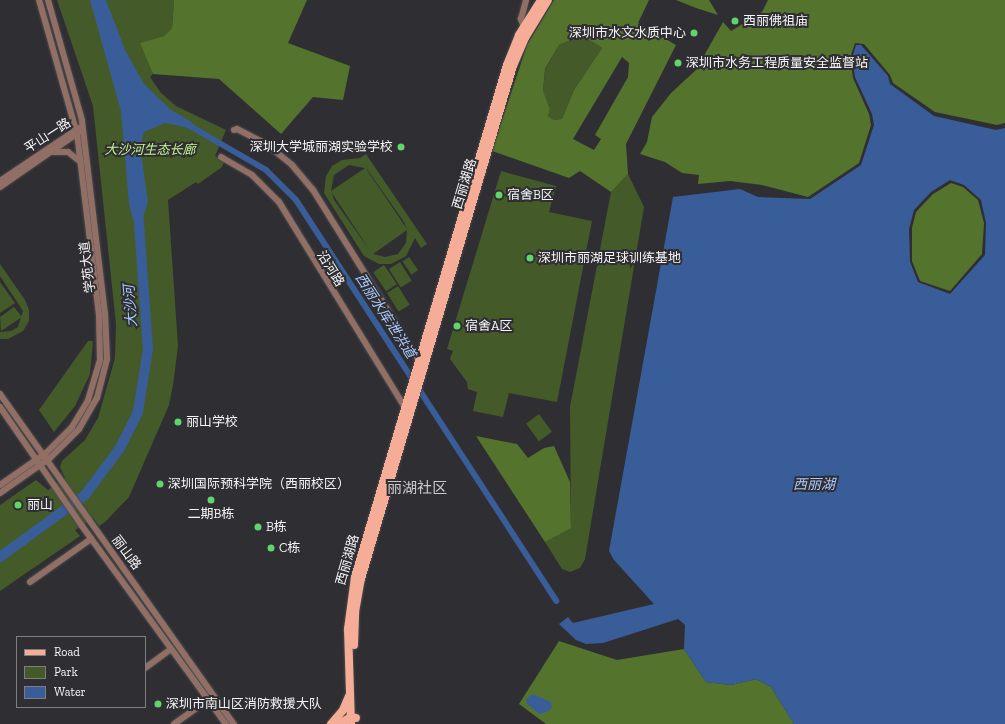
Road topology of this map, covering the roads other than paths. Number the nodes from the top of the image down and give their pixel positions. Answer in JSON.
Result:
{"nodes":[{"id":1,"x":39,"y":0,"type":"edge"},
{"id":2,"x":48,"y":0,"type":"edge"},
{"id":3,"x":526,"y":0,"type":"edge"},
{"id":4,"x":541,"y":0,"type":"edge"},
{"id":5,"x":548,"y":0,"type":"edge"},
{"id":6,"x":524,"y":27,"type":"junction"},
{"id":7,"x":79,"y":130,"type":"junction"},
{"id":8,"x":234,"y":130,"type":"dead end"},
{"id":9,"x":49,"y":153,"type":"junction"},
{"id":10,"x":221,"y":157,"type":"dead end"},
{"id":11,"x":81,"y":163,"type":"junction"},
{"id":12,"x":0,"y":181,"type":"edge"},
{"id":13,"x":0,"y":187,"type":"edge"},
{"id":14,"x":419,"y":360,"type":"junction"},
{"id":15,"x":416,"y":381,"type":"junction"},
{"id":16,"x":0,"y":394,"type":"edge"},
{"id":17,"x":0,"y":408,"type":"edge"},
{"id":18,"x":408,"y":409,"type":"junction"},
{"id":19,"x":44,"y":458,"type":"junction"},
{"id":20,"x":38,"y":463,"type":"junction"},
{"id":21,"x":0,"y":485,"type":"edge"},
{"id":22,"x":0,"y":493,"type":"edge"},
{"id":23,"x":91,"y":539,"type":"junction"},
{"id":24,"x":30,"y":582,"type":"dead end"},
{"id":25,"x":171,"y":649,"type":"junction"},
{"id":26,"x":146,"y":667,"type":"edge"},
{"id":27,"x":350,"y":694,"type":"junction"},
{"id":28,"x":208,"y":700,"type":"junction"},
{"id":29,"x":353,"y":722,"type":"edge"},
{"id":30,"x":174,"y":724,"type":"edge"},
{"id":31,"x":226,"y":724,"type":"edge"},
{"id":32,"x":234,"y":724,"type":"edge"},
{"id":33,"x":331,"y":724,"type":"edge"},
{"id":34,"x":338,"y":724,"type":"edge"}],
"edges":[{"from":1,"to":7,"type":"street","name":"学苑大道"},
{"from":2,"to":7,"type":"street","name":"学苑大道"},
{"from":3,"to":6,"type":"street"},
{"from":4,"to":6,"type":"main road","name":"西丽湖路"},
{"from":5,"to":15,"type":"main road","name":"西丽湖路"},
{"from":6,"to":14,"type":"main road","name":"西丽湖路"},
{"from":7,"to":9,"type":"street","name":"平山一路"},
{"from":7,"to":11,"type":"street","name":"学苑大道"},
{"from":7,"to":12,"type":"street","name":"平山一路"},
{"from":7,"to":19,"type":"street","name":"学苑大道"},
{"from":8,"to":14,"type":"street"},
{"from":9,"to":11,"type":"street"},
{"from":9,"to":13,"type":"street","name":"平山一路"},
{"from":10,"to":18,"type":"street","name":"沿河路"},
{"from":11,"to":19,"type":"street","name":"学苑大道"},
{"from":14,"to":15,"type":"main road","name":"西丽湖路"},
{"from":15,"to":18,"type":"main road"},
{"from":16,"to":19,"type":"street","name":"丽山路"},
{"from":17,"to":20,"type":"street","name":"丽山路"},
{"from":18,"to":27,"type":"main road","name":"西丽湖路"},
{"from":18,"to":29,"type":"main road","name":"西丽湖路"},
{"from":19,"to":20,"type":"street","name":"学苑大道"},
{"from":19,"to":32,"type":"street","name":"丽山路"},
{"from":20,"to":21,"type":"street","name":"学苑大道"},
{"from":20,"to":22,"type":"street","name":"学苑大道"},
{"from":20,"to":23,"type":"street","name":"丽山路"},
{"from":23,"to":24,"type":"street"},
{"from":23,"to":25,"type":"street","name":"丽山路"},
{"from":25,"to":26,"type":"street"},
{"from":25,"to":28,"type":"street","name":"丽山路"},
{"from":27,"to":29,"type":"main road","name":"西丽湖路"},
{"from":27,"to":33,"type":"main road"},
{"from":28,"to":30,"type":"street"},
{"from":28,"to":31,"type":"street","name":"丽山路"},
{"from":29,"to":34,"type":"main road"}]}
